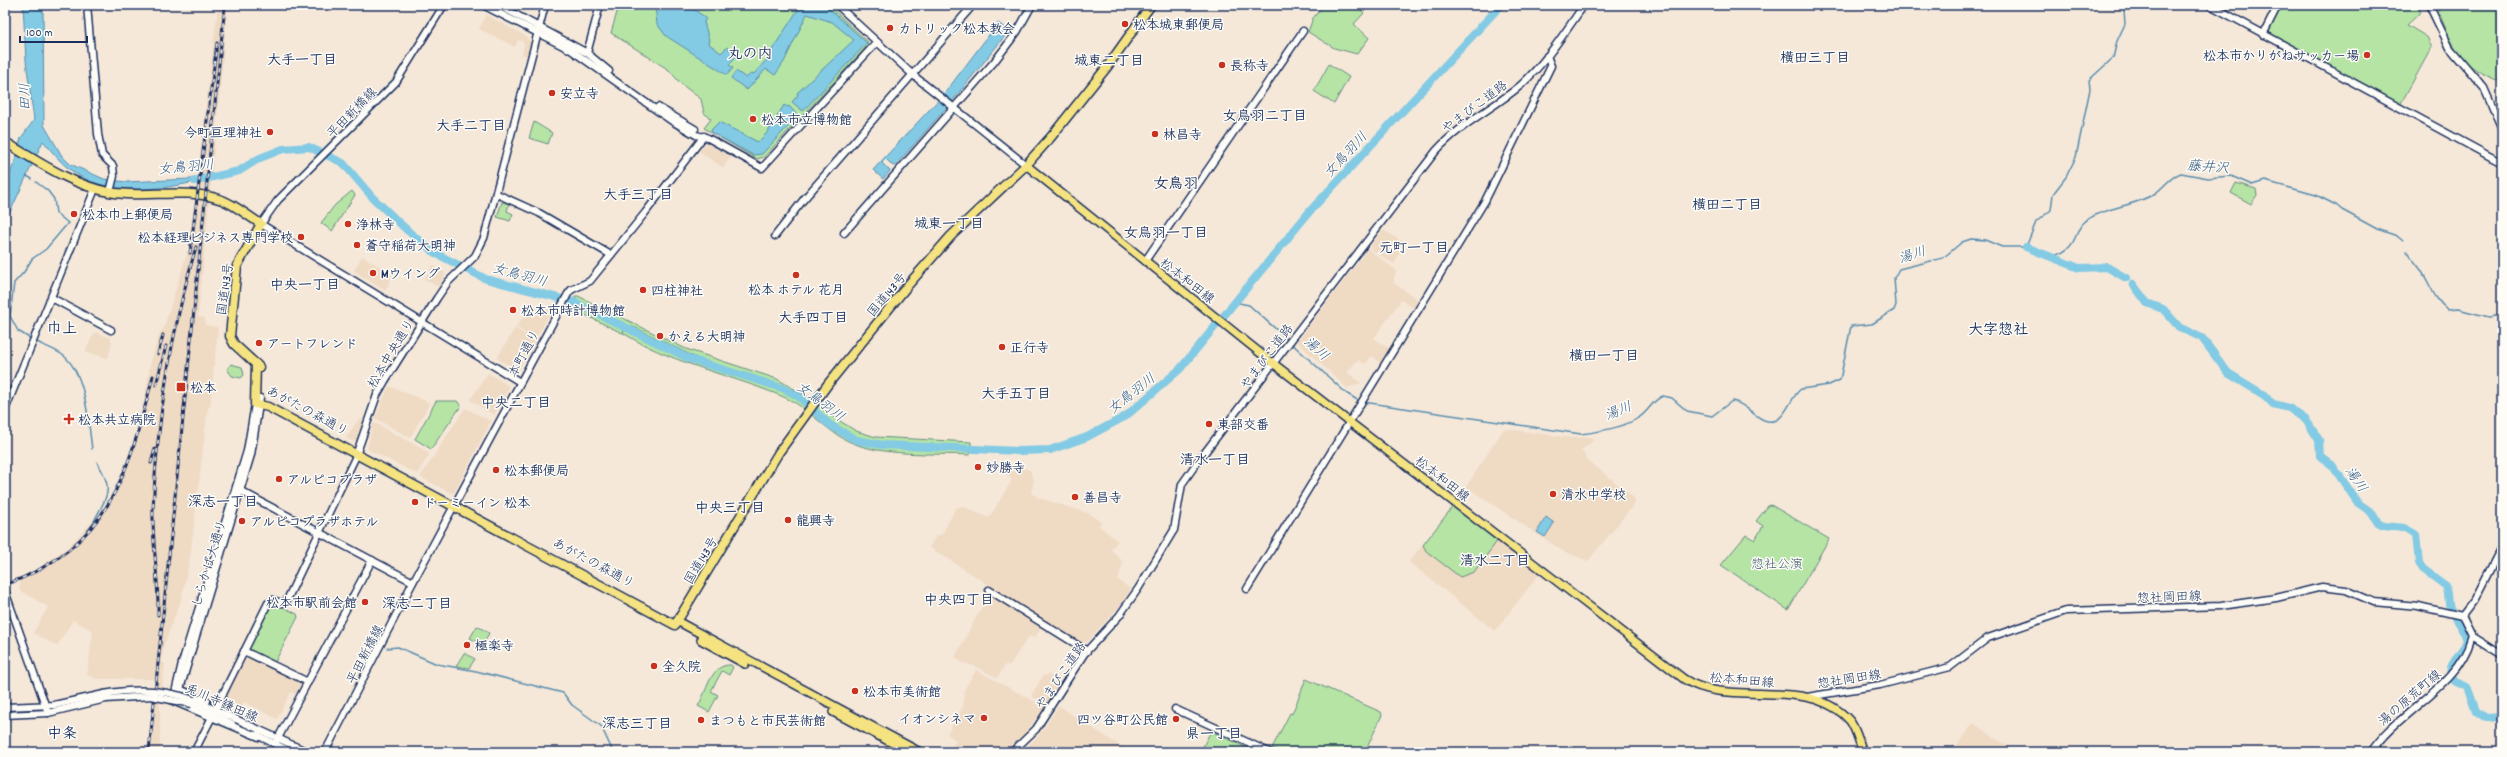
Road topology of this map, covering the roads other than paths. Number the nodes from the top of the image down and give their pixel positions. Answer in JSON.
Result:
{"nodes":[{"id":1,"x":87,"y":5,"type":"edge"},
{"id":2,"x":444,"y":5,"type":"edge"},
{"id":3,"x":483,"y":5,"type":"edge"},
{"id":4,"x":498,"y":5,"type":"edge"},
{"id":5,"x":545,"y":5,"type":"edge"},
{"id":6,"x":600,"y":5,"type":"edge"},
{"id":7,"x":837,"y":5,"type":"edge"},
{"id":8,"x":973,"y":5,"type":"edge"},
{"id":9,"x":1032,"y":5,"type":"edge"},
{"id":10,"x":1151,"y":5,"type":"edge"},
{"id":11,"x":1584,"y":5,"type":"edge"},
{"id":12,"x":2210,"y":5,"type":"edge"},
{"id":13,"x":2278,"y":5,"type":"edge"},
{"id":14,"x":2429,"y":5,"type":"edge"},
{"id":15,"x":539,"y":31,"type":"junction"},
{"id":16,"x":1303,"y":31,"type":"dead end"},
{"id":17,"x":2263,"y":35,"type":"junction"},
{"id":18,"x":878,"y":42,"type":"junction"},
{"id":19,"x":587,"y":53,"type":"junction"},
{"id":20,"x":1547,"y":56,"type":"junction"},
{"id":21,"x":913,"y":75,"type":"junction"},
{"id":22,"x":951,"y":106,"type":"junction"},
{"id":23,"x":2502,"y":129,"type":"edge"},
{"id":24,"x":704,"y":136,"type":"junction"},
{"id":25,"x":5,"y":142,"type":"edge"},
{"id":26,"x":2502,"y":163,"type":"edge"},
{"id":27,"x":1026,"y":165,"type":"junction"},
{"id":28,"x":95,"y":189,"type":"junction"},
{"id":29,"x":111,"y":190,"type":"junction"},
{"id":30,"x":498,"y":194,"type":"junction"},
{"id":31,"x":261,"y":224,"type":"junction"},
{"id":32,"x":844,"y":233,"type":"dead end"},
{"id":33,"x":775,"y":236,"type":"dead end"},
{"id":34,"x":611,"y":255,"type":"junction"},
{"id":35,"x":1145,"y":261,"type":"junction"},
{"id":36,"x":52,"y":298,"type":"junction"},
{"id":37,"x":422,"y":323,"type":"junction"},
{"id":38,"x":111,"y":330,"type":"dead end"},
{"id":39,"x":1274,"y":364,"type":"junction"},
{"id":40,"x":520,"y":382,"type":"junction"},
{"id":41,"x":257,"y":401,"type":"junction"},
{"id":42,"x":5,"y":410,"type":"edge"},
{"id":43,"x":1350,"y":421,"type":"junction"},
{"id":44,"x":358,"y":452,"type":"junction"},
{"id":45,"x":238,"y":490,"type":"junction"},
{"id":46,"x":455,"y":504,"type":"junction"},
{"id":47,"x":319,"y":533,"type":"junction"},
{"id":48,"x":2502,"y":546,"type":"edge"},
{"id":49,"x":372,"y":560,"type":"junction"},
{"id":50,"x":413,"y":582,"type":"junction"},
{"id":51,"x":1247,"y":589,"type":"dead end"},
{"id":52,"x":989,"y":590,"type":"dead end"},
{"id":53,"x":5,"y":591,"type":"edge"},
{"id":54,"x":2462,"y":616,"type":"junction"},
{"id":55,"x":676,"y":623,"type":"junction"},
{"id":56,"x":2472,"y":636,"type":"junction"},
{"id":57,"x":244,"y":651,"type":"junction"},
{"id":58,"x":1086,"y":651,"type":"junction"},
{"id":59,"x":2502,"y":655,"type":"edge"},
{"id":60,"x":308,"y":682,"type":"junction"},
{"id":61,"x":178,"y":688,"type":"junction"},
{"id":62,"x":105,"y":696,"type":"junction"},
{"id":63,"x":1807,"y":696,"type":"junction"},
{"id":64,"x":193,"y":702,"type":"junction"},
{"id":65,"x":45,"y":706,"type":"junction"},
{"id":66,"x":217,"y":706,"type":"junction"},
{"id":67,"x":5,"y":707,"type":"edge"},
{"id":68,"x":1175,"y":709,"type":"dead end"},
{"id":69,"x":48,"y":713,"type":"junction"},
{"id":70,"x":5,"y":716,"type":"edge"},
{"id":71,"x":211,"y":718,"type":"junction"},
{"id":72,"x":259,"y":730,"type":"junction"},
{"id":73,"x":259,"y":737,"type":"junction"},
{"id":74,"x":277,"y":742,"type":"junction"},
{"id":75,"x":194,"y":752,"type":"edge"},
{"id":76,"x":291,"y":752,"type":"edge"},
{"id":77,"x":308,"y":752,"type":"edge"},
{"id":78,"x":325,"y":752,"type":"edge"},
{"id":79,"x":909,"y":752,"type":"edge"},
{"id":80,"x":920,"y":752,"type":"edge"},
{"id":81,"x":1012,"y":752,"type":"edge"},
{"id":82,"x":1269,"y":752,"type":"edge"},
{"id":83,"x":1863,"y":752,"type":"edge"},
{"id":84,"x":2371,"y":752,"type":"edge"}],
"edges":[{"from":1,"to":29,"type":"street"},
{"from":2,"to":31,"type":"street","name":"平田新橋線"},
{"from":3,"to":15,"type":"street"},
{"from":4,"to":15,"type":"street"},
{"from":5,"to":15,"type":"street","name":"松本中央通り"},
{"from":6,"to":19,"type":"street"},
{"from":7,"to":18,"type":"street"},
{"from":8,"to":21,"type":"street"},
{"from":9,"to":22,"type":"street"},
{"from":10,"to":27,"type":"highway","name":"国道143号"},
{"from":11,"to":20,"type":"street","name":"やまびこ道路"},
{"from":12,"to":17,"type":"street"},
{"from":13,"to":17,"type":"street"},
{"from":14,"to":23,"type":"street"},
{"from":15,"to":19,"type":"street"},
{"from":15,"to":24,"type":"street"},
{"from":15,"to":30,"type":"street","name":"松本中央通り"},
{"from":16,"to":35,"type":"street"},
{"from":17,"to":26,"type":"street"},
{"from":18,"to":21,"type":"street"},
{"from":18,"to":24,"type":"street"},
{"from":19,"to":24,"type":"street"},
{"from":20,"to":39,"type":"street","name":"やまびこ道路"},
{"from":20,"to":43,"type":"street"},
{"from":21,"to":22,"type":"street"},
{"from":21,"to":33,"type":"street"},
{"from":22,"to":27,"type":"street"},
{"from":22,"to":32,"type":"street"},
{"from":24,"to":34,"type":"street","name":"本町通り"},
{"from":25,"to":28,"type":"highway"},
{"from":27,"to":35,"type":"main road","name":"松本和田線"},
{"from":27,"to":55,"type":"highway","name":"国道143号"},
{"from":28,"to":29,"type":"highway"},
{"from":28,"to":36,"type":"street"},
{"from":29,"to":31,"type":"highway"},
{"from":30,"to":34,"type":"street"},
{"from":30,"to":37,"type":"street","name":"松本中央通り"},
{"from":31,"to":37,"type":"street"},
{"from":31,"to":41,"type":"highway","name":"国道143号"},
{"from":34,"to":40,"type":"street","name":"本町通り"},
{"from":35,"to":39,"type":"main road","name":"松本和田線"},
{"from":36,"to":38,"type":"street"},
{"from":36,"to":42,"type":"street"},
{"from":37,"to":40,"type":"street"},
{"from":37,"to":44,"type":"street","name":"松本中央通り"},
{"from":39,"to":43,"type":"main road","name":"松本和田線"},
{"from":39,"to":58,"type":"street","name":"やまびこ道路"},
{"from":40,"to":46,"type":"street","name":"本町通り"},
{"from":41,"to":44,"type":"highway","name":"あがたの森通り"},
{"from":41,"to":45,"type":"street","name":"しらかば大通り"},
{"from":43,"to":51,"type":"street"},
{"from":43,"to":63,"type":"main road","name":"松本和田線"},
{"from":44,"to":46,"type":"highway","name":"あがたの森通り"},
{"from":44,"to":47,"type":"street","name":"松本中央通り"},
{"from":45,"to":47,"type":"street"},
{"from":45,"to":61,"type":"street","name":"しらかば大通り"},
{"from":46,"to":50,"type":"street","name":"平田新橋線"},
{"from":46,"to":55,"type":"highway","name":"あがたの森通り"},
{"from":47,"to":49,"type":"street"},
{"from":47,"to":57,"type":"street","name":"松本中央通り"},
{"from":48,"to":54,"type":"street"},
{"from":49,"to":50,"type":"street"},
{"from":49,"to":60,"type":"street"},
{"from":50,"to":78,"type":"street","name":"平田新橋線"},
{"from":52,"to":58,"type":"street"},
{"from":53,"to":65,"type":"street"},
{"from":54,"to":56,"type":"street"},
{"from":54,"to":63,"type":"street","name":"惣社岡田線"},
{"from":55,"to":79,"type":"main road","name":"あがたの森通り"},
{"from":55,"to":80,"type":"main road","name":"あがたの森通り"},
{"from":56,"to":59,"type":"street"},
{"from":56,"to":84,"type":"street","name":"湯の原荒町線"},
{"from":57,"to":60,"type":"street"},
{"from":57,"to":66,"type":"street"},
{"from":58,"to":81,"type":"street","name":"やまびこ道路"},
{"from":60,"to":74,"type":"street"},
{"from":61,"to":66,"type":"street"},
{"from":61,"to":71,"type":"street"},
{"from":62,"to":64,"type":"street","name":"兎川寺鎌田線","bridge":true},
{"from":62,"to":65,"type":"street","name":"兎川寺鎌田線"},
{"from":62,"to":69,"type":"street","name":"兎川寺鎌田線"},
{"from":63,"to":83,"type":"main road","name":"松本和田線"},
{"from":64,"to":72,"type":"street","name":"兎川寺鎌田線"},
{"from":64,"to":73,"type":"street","name":"兎川寺鎌田線"},
{"from":65,"to":67,"type":"street","name":"兎川寺鎌田線"},
{"from":65,"to":69,"type":"street"},
{"from":66,"to":72,"type":"street"},
{"from":68,"to":82,"type":"street"},
{"from":69,"to":70,"type":"street","name":"兎川寺鎌田線"},
{"from":71,"to":73,"type":"street"},
{"from":71,"to":75,"type":"street"},
{"from":72,"to":74,"type":"street","name":"兎川寺鎌田線"},
{"from":73,"to":74,"type":"street","name":"兎川寺鎌田線"},
{"from":74,"to":76,"type":"street","name":"兎川寺鎌田線"},
{"from":74,"to":77,"type":"street","name":"兎川寺鎌田線"}]}
